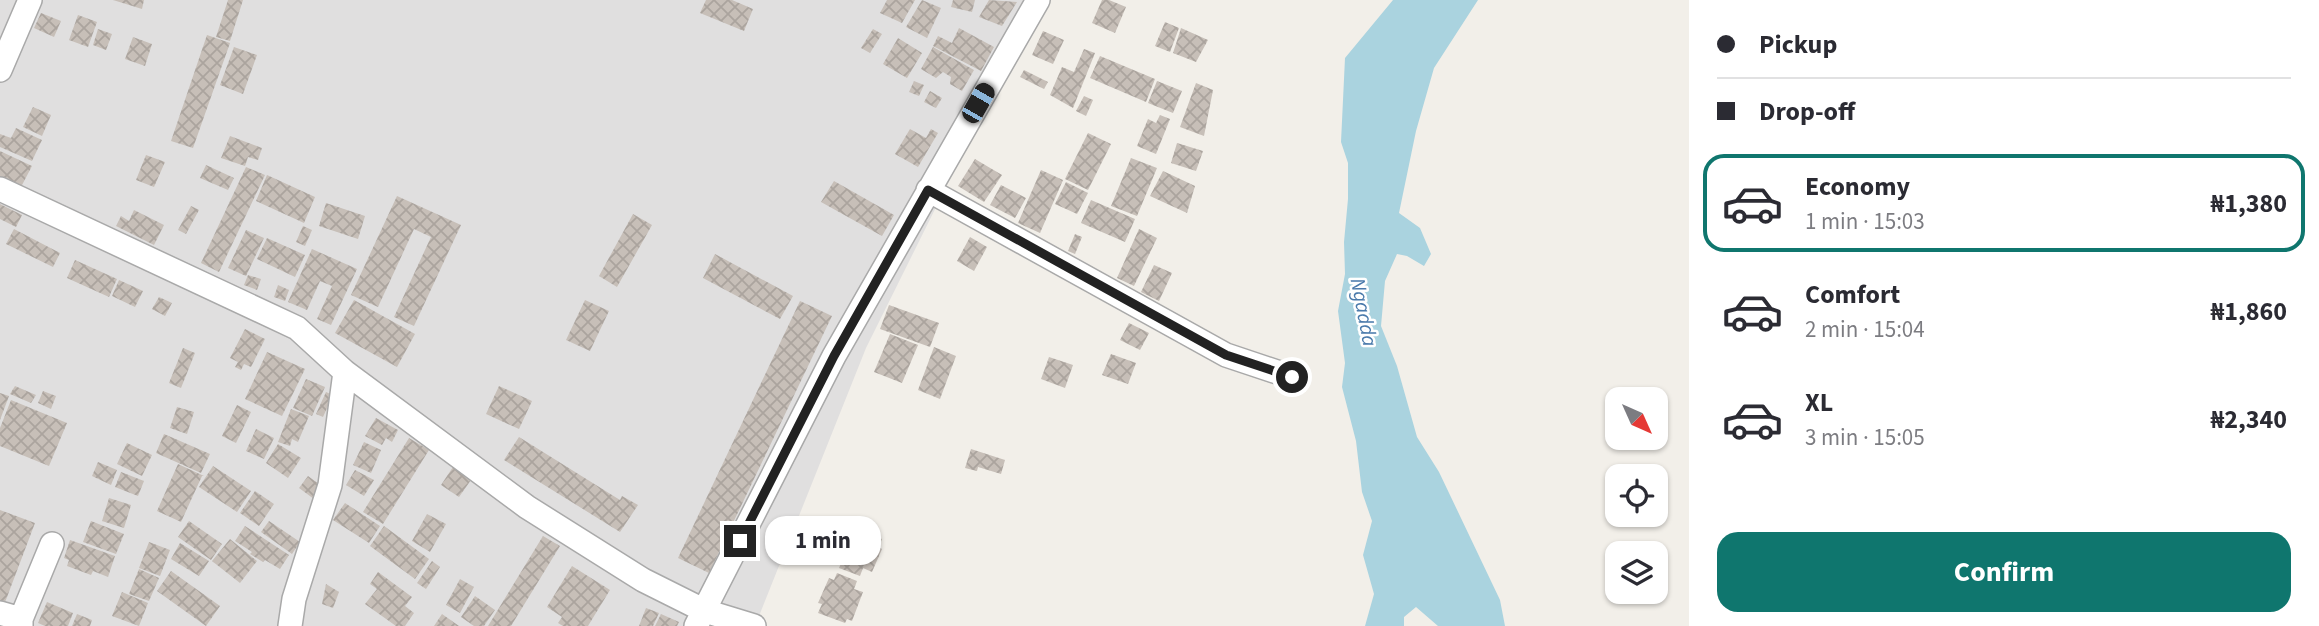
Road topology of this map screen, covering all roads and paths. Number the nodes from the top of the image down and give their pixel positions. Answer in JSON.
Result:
{"nodes":[{"id":1,"x":30,"y":0,"type":"edge"},
{"id":2,"x":1038,"y":0,"type":"edge"},
{"id":3,"x":0,"y":69,"type":"edge"},
{"id":4,"x":0,"y":189,"type":"edge"},
{"id":5,"x":928,"y":190,"type":"junction"},
{"id":6,"x":345,"y":372,"type":"junction"},
{"id":7,"x":1292,"y":377,"type":"dead end"},
{"id":8,"x":51,"y":544,"type":"dead end"},
{"id":9,"x":701,"y":618,"type":"edge"},
{"id":10,"x":14,"y":619,"type":"edge"},
{"id":11,"x":290,"y":626,"type":"edge"},
{"id":12,"x":754,"y":626,"type":"edge"}],
"edges":[{"from":1,"to":3,"type":"street"},
{"from":2,"to":5,"type":"street"},
{"from":4,"to":6,"type":"street"},
{"from":5,"to":7,"type":"street"},
{"from":5,"to":9,"type":"street"},
{"from":6,"to":9,"type":"street"},
{"from":6,"to":11,"type":"street"},
{"from":8,"to":10,"type":"street"},
{"from":9,"to":12,"type":"street"}]}
